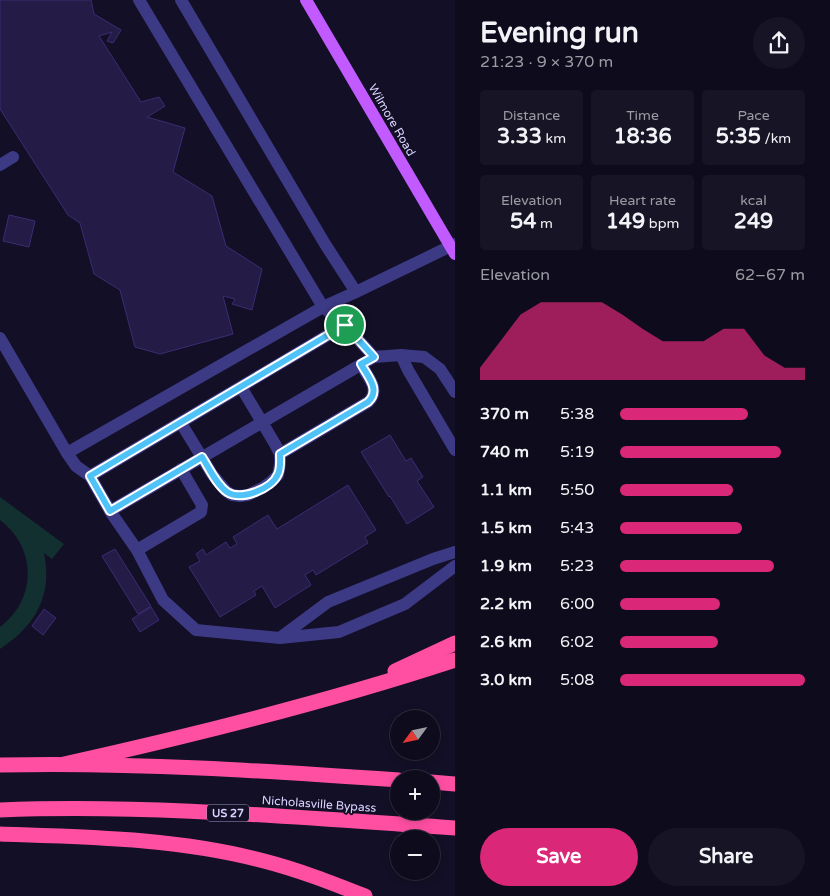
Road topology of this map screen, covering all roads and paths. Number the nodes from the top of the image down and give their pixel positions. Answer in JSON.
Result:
{"nodes":[{"id":1,"x":139,"y":0,"type":"edge"},
{"id":2,"x":182,"y":0,"type":"edge"},
{"id":3,"x":306,"y":0,"type":"edge"},
{"id":4,"x":13,"y":157,"type":"dead end"},
{"id":5,"x":0,"y":165,"type":"edge"},
{"id":6,"x":453,"y":248,"type":"edge"},
{"id":7,"x":356,"y":292,"type":"junction"},
{"id":8,"x":323,"y":307,"type":"junction"},
{"id":9,"x":345,"y":325,"type":"junction"},
{"id":10,"x":0,"y":338,"type":"edge"},
{"id":11,"x":401,"y":355,"type":"junction"},
{"id":12,"x":374,"y":357,"type":"junction"},
{"id":13,"x":361,"y":364,"type":"junction"},
{"id":14,"x":241,"y":387,"type":"junction"},
{"id":15,"x":455,"y":392,"type":"edge"},
{"id":16,"x":181,"y":422,"type":"junction"},
{"id":17,"x":262,"y":422,"type":"junction"},
{"id":18,"x":455,"y":450,"type":"edge"},
{"id":19,"x":67,"y":453,"type":"junction"},
{"id":20,"x":280,"y":454,"type":"junction"},
{"id":21,"x":202,"y":457,"type":"junction"},
{"id":22,"x":181,"y":469,"type":"junction"},
{"id":23,"x":90,"y":476,"type":"junction"},
{"id":24,"x":110,"y":511,"type":"junction"},
{"id":25,"x":137,"y":550,"type":"junction"},
{"id":26,"x":455,"y":552,"type":"edge"},
{"id":27,"x":455,"y":566,"type":"edge"},
{"id":28,"x":280,"y":638,"type":"junction"},
{"id":29,"x":455,"y":643,"type":"edge"},
{"id":30,"x":455,"y":660,"type":"edge"},
{"id":31,"x":350,"y":692,"type":"junction"},
{"id":32,"x":64,"y":764,"type":"junction"},
{"id":33,"x":0,"y":765,"type":"edge"},
{"id":34,"x":390,"y":779,"type":"edge"},
{"id":35,"x":440,"y":783,"type":"edge"},
{"id":36,"x":455,"y":784,"type":"edge"},
{"id":37,"x":0,"y":810,"type":"edge"},
{"id":38,"x":455,"y":828,"type":"edge"},
{"id":39,"x":0,"y":834,"type":"edge"},
{"id":40,"x":365,"y":896,"type":"edge"}],
"edges":[{"from":1,"to":8,"type":"street"},
{"from":2,"to":7,"type":"street"},
{"from":3,"to":6,"type":"main road","name":"Wilmore Road"},
{"from":4,"to":5,"type":"street"},
{"from":6,"to":7,"type":"street"},
{"from":7,"to":8,"type":"street"},
{"from":8,"to":9,"type":"street"},
{"from":8,"to":19,"type":"street"},
{"from":9,"to":12,"type":"street"},
{"from":9,"to":14,"type":"street"},
{"from":10,"to":19,"type":"street"},
{"from":11,"to":12,"type":"street"},
{"from":11,"to":15,"type":"street"},
{"from":11,"to":18,"type":"street"},
{"from":12,"to":13,"type":"street"},
{"from":13,"to":17,"type":"street"},
{"from":13,"to":20,"type":"street"},
{"from":14,"to":16,"type":"street"},
{"from":14,"to":17,"type":"street"},
{"from":16,"to":21,"type":"street"},
{"from":16,"to":23,"type":"street"},
{"from":17,"to":20,"type":"street"},
{"from":17,"to":21,"type":"street"},
{"from":19,"to":23,"type":"street"},
{"from":20,"to":21,"type":"street"},
{"from":21,"to":22,"type":"street"},
{"from":22,"to":24,"type":"street"},
{"from":22,"to":25,"type":"street"},
{"from":23,"to":24,"type":"street"},
{"from":24,"to":25,"type":"street"},
{"from":25,"to":28,"type":"street"},
{"from":26,"to":28,"type":"street"},
{"from":27,"to":28,"type":"street"},
{"from":29,"to":31,"type":"highway"},
{"from":30,"to":31,"type":"highway"},
{"from":31,"to":32,"type":"highway"},
{"from":32,"to":33,"type":"highway"},
{"from":32,"to":34,"type":"highway"},
{"from":35,"to":36,"type":"highway"},
{"from":37,"to":38,"type":"highway","name":"Nicholasville Bypass","number":"US 27"},
{"from":39,"to":40,"type":"highway"}]}
